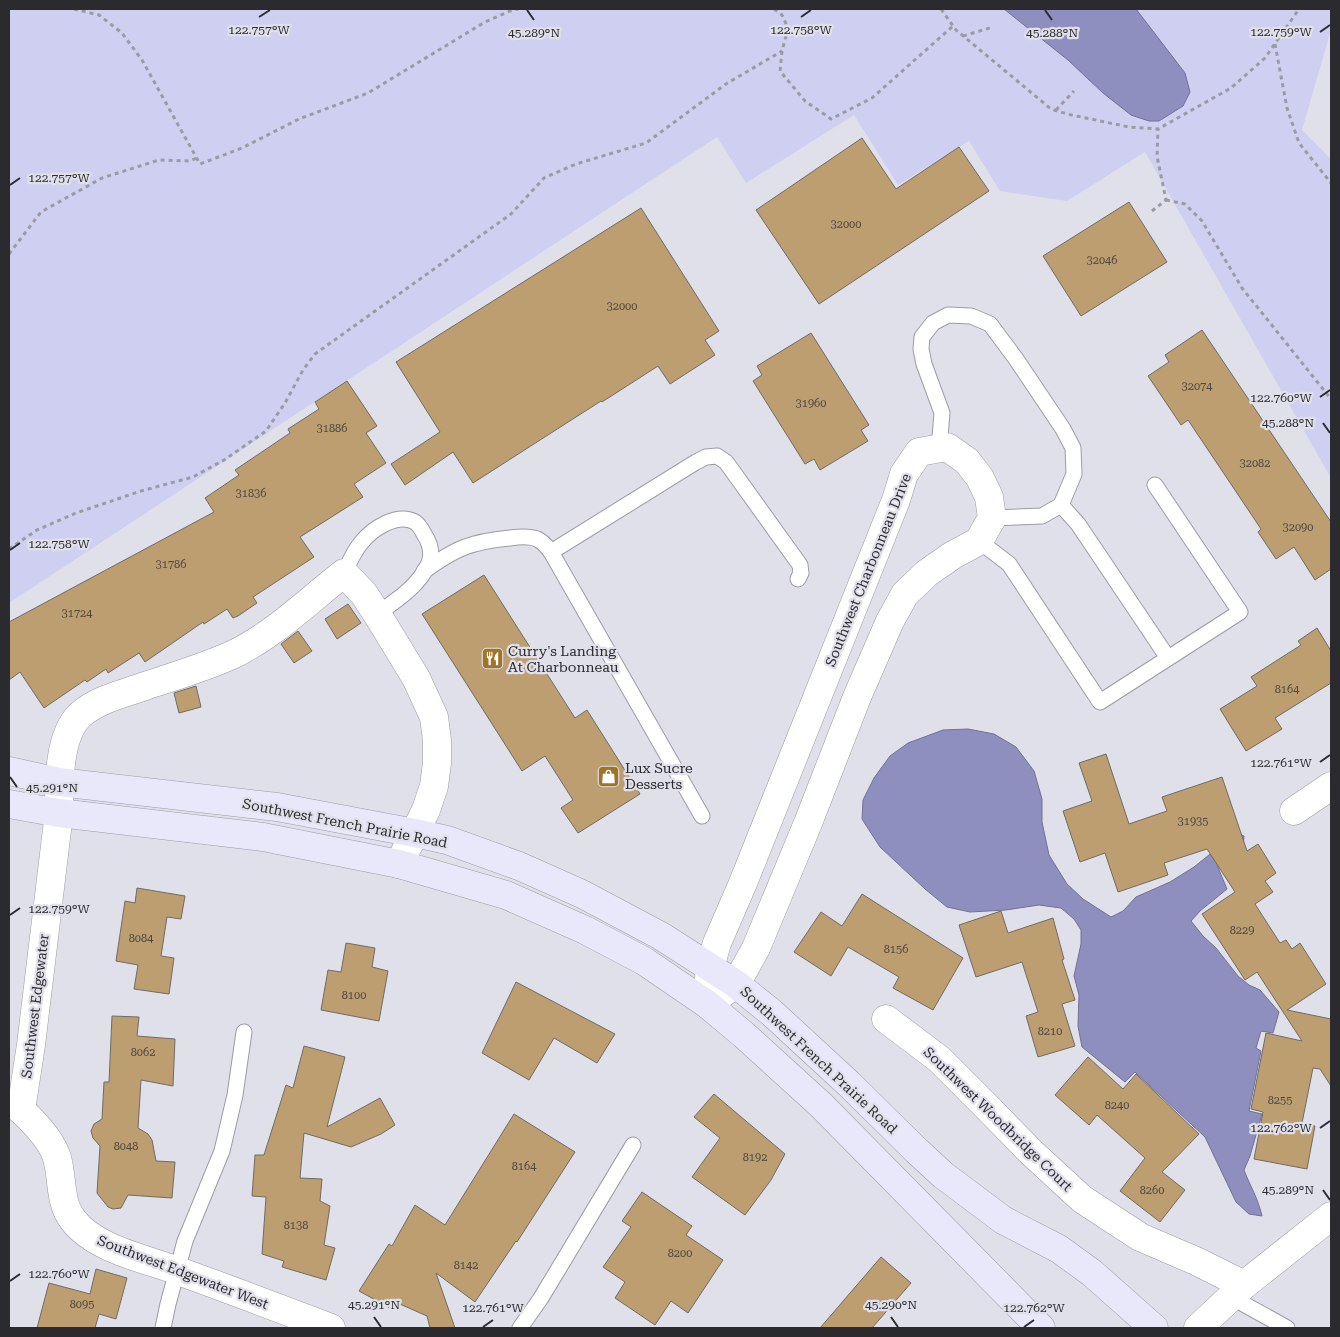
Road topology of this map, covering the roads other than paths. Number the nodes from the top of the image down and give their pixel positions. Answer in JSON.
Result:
{"nodes":[{"id":1,"x":939,"y":449,"type":"junction"},
{"id":2,"x":1155,"y":485,"type":"dead end"},
{"id":3,"x":1061,"y":506,"type":"junction"},
{"id":4,"x":985,"y":530,"type":"junction"},
{"id":5,"x":551,"y":552,"type":"junction"},
{"id":6,"x":424,"y":571,"type":"junction"},
{"id":7,"x":344,"y":573,"type":"junction"},
{"id":8,"x":798,"y":579,"type":"dead end"},
{"id":9,"x":377,"y":614,"type":"junction"},
{"id":10,"x":1168,"y":658,"type":"junction"},
{"id":11,"x":9,"y":771,"type":"edge"},
{"id":12,"x":59,"y":782,"type":"junction"},
{"id":13,"x":1331,"y":786,"type":"edge"},
{"id":14,"x":9,"y":804,"type":"edge"},
{"id":15,"x":1294,"y":811,"type":"dead end"},
{"id":16,"x":59,"y":813,"type":"junction"},
{"id":17,"x":702,"y":816,"type":"dead end"},
{"id":18,"x":415,"y":833,"type":"junction"},
{"id":19,"x":399,"y":864,"type":"junction"},
{"id":20,"x":710,"y":967,"type":"junction"},
{"id":21,"x":736,"y":984,"type":"junction"},
{"id":22,"x":707,"y":1004,"type":"junction"},
{"id":23,"x":886,"y":1019,"type":"dead end"},
{"id":24,"x":244,"y":1032,"type":"dead end"},
{"id":25,"x":15,"y":1110,"type":"edge"},
{"id":26,"x":633,"y":1145,"type":"dead end"},
{"id":27,"x":1331,"y":1216,"type":"edge"},
{"id":28,"x":177,"y":1270,"type":"junction"},
{"id":29,"x":1238,"y":1291,"type":"junction"},
{"id":30,"x":163,"y":1328,"type":"edge"},
{"id":31,"x":331,"y":1328,"type":"edge"},
{"id":32,"x":520,"y":1328,"type":"edge"},
{"id":33,"x":1042,"y":1328,"type":"edge"},
{"id":34,"x":1154,"y":1328,"type":"edge"},
{"id":35,"x":1198,"y":1328,"type":"edge"},
{"id":36,"x":1288,"y":1328,"type":"edge"}],
"edges":[{"from":1,"to":3,"type":"lane"},
{"from":1,"to":4,"type":"street"},
{"from":1,"to":20,"type":"street","name":"Southwest Charbonneau Drive"},
{"from":2,"to":10,"type":"lane"},
{"from":3,"to":4,"type":"lane"},
{"from":3,"to":10,"type":"lane"},
{"from":4,"to":10,"type":"lane"},
{"from":4,"to":21,"type":"street"},
{"from":5,"to":6,"type":"lane"},
{"from":5,"to":8,"type":"lane"},
{"from":5,"to":17,"type":"lane"},
{"from":6,"to":7,"type":"lane"},
{"from":6,"to":9,"type":"lane"},
{"from":7,"to":9,"type":"street"},
{"from":7,"to":12,"type":"street","name":"Southwest Edgewater"},
{"from":9,"to":18,"type":"street"},
{"from":11,"to":12,"type":"street","name":"Southwest French Prairie Road"},
{"from":12,"to":16,"type":"street","name":"Southwest Edgewater"},
{"from":12,"to":18,"type":"street","name":"Southwest French Prairie Road"},
{"from":13,"to":15,"type":"street"},
{"from":14,"to":16,"type":"street","name":"Southwest French Prairie Road"},
{"from":16,"to":19,"type":"street","name":"Southwest French Prairie Road"},
{"from":16,"to":25,"type":"street","name":"Southwest Edgewater"},
{"from":18,"to":19,"type":"street"},
{"from":18,"to":20,"type":"street","name":"Southwest French Prairie Road"},
{"from":19,"to":22,"type":"street","name":"Southwest French Prairie Road"},
{"from":20,"to":21,"type":"street","name":"Southwest French Prairie Road"},
{"from":20,"to":22,"type":"street","name":"Southwest Charbonneau Drive"},
{"from":21,"to":22,"type":"street"},
{"from":21,"to":34,"type":"street","name":"Southwest French Prairie Road"},
{"from":22,"to":33,"type":"street","name":"Southwest French Prairie Road"},
{"from":23,"to":29,"type":"street","name":"Southwest Woodbridge Court"},
{"from":24,"to":28,"type":"lane"},
{"from":25,"to":28,"type":"street","name":"Southwest Edgewater West"},
{"from":26,"to":32,"type":"lane"},
{"from":27,"to":29,"type":"street"},
{"from":28,"to":30,"type":"lane"},
{"from":28,"to":31,"type":"street","name":"Southwest Edgewater West"},
{"from":29,"to":35,"type":"street"},
{"from":29,"to":36,"type":"lane"}]}
